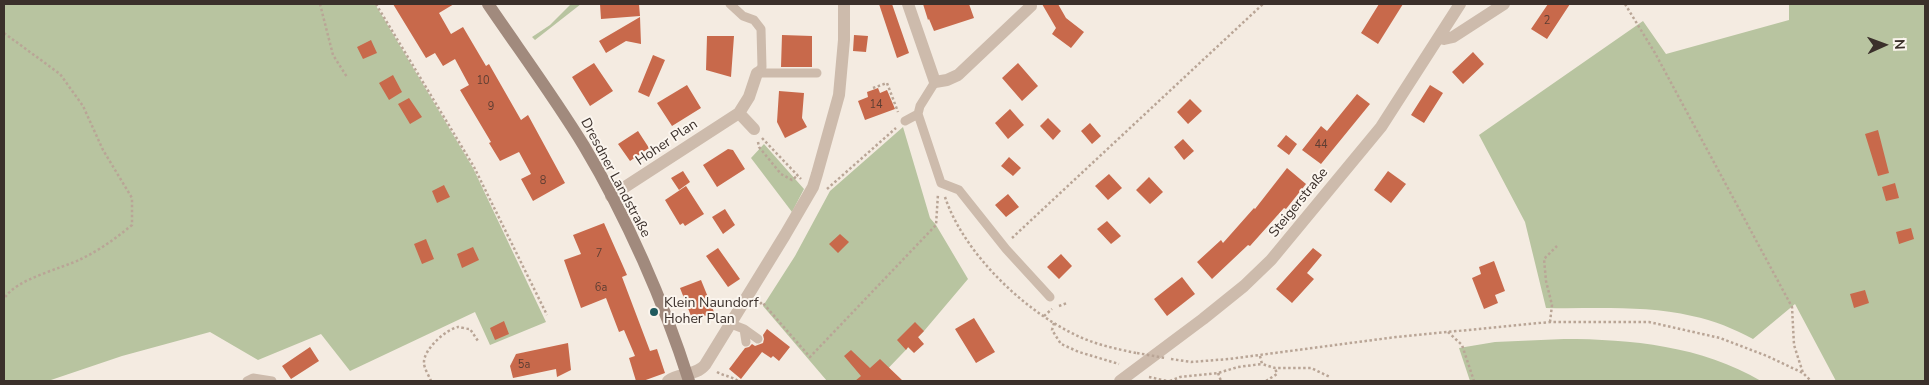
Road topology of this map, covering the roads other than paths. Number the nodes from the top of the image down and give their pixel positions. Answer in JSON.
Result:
{"nodes":[{"id":1,"x":488,"y":4,"type":"edge"},
{"id":2,"x":730,"y":4,"type":"edge"},
{"id":3,"x":844,"y":4,"type":"edge"},
{"id":4,"x":908,"y":4,"type":"edge"},
{"id":5,"x":1460,"y":4,"type":"edge"},
{"id":6,"x":1504,"y":4,"type":"edge"},
{"id":7,"x":1032,"y":5,"type":"edge"},
{"id":8,"x":1440,"y":36,"type":"junction"},
{"id":9,"x":757,"y":73,"type":"junction"},
{"id":10,"x":817,"y":73,"type":"dead end"},
{"id":11,"x":935,"y":82,"type":"junction"},
{"id":12,"x":739,"y":113,"type":"junction"},
{"id":13,"x":918,"y":114,"type":"junction"},
{"id":14,"x":903,"y":120,"type":"road end"},
{"id":15,"x":754,"y":129,"type":"dead end"},
{"id":16,"x":611,"y":196,"type":"junction"},
{"id":17,"x":1050,"y":297,"type":"dead end"},
{"id":18,"x":738,"y":326,"type":"junction"},
{"id":19,"x":758,"y":339,"type":"dead end"},
{"id":20,"x":746,"y":342,"type":"dead end"},
{"id":21,"x":688,"y":378,"type":"edge"},
{"id":22,"x":247,"y":381,"type":"edge"},
{"id":23,"x":272,"y":381,"type":"edge"},
{"id":24,"x":668,"y":381,"type":"edge"},
{"id":25,"x":1120,"y":381,"type":"edge"}],
"edges":[{"from":1,"to":16,"type":"street","name":"Dresdner Landstraße"},
{"from":2,"to":9,"type":"lane"},
{"from":3,"to":18,"type":"street"},
{"from":4,"to":11,"type":"street"},
{"from":5,"to":8,"type":"street","name":"Steigerstraße"},
{"from":6,"to":8,"type":"street"},
{"from":7,"to":11,"type":"street"},
{"from":8,"to":25,"type":"street","name":"Steigerstraße"},
{"from":9,"to":10,"type":"lane"},
{"from":9,"to":12,"type":"street","name":"Hoher Plan"},
{"from":11,"to":13,"type":"lane"},
{"from":12,"to":15,"type":"street"},
{"from":12,"to":16,"type":"street","name":"Hoher Plan"},
{"from":13,"to":14,"type":"lane"},
{"from":13,"to":17,"type":"lane"},
{"from":16,"to":21,"type":"street","name":"Dresdner Landstraße"},
{"from":18,"to":19,"type":"lane"},
{"from":18,"to":20,"type":"lane"},
{"from":18,"to":21,"type":"street"},
{"from":21,"to":24,"type":"street"},
{"from":22,"to":23,"type":"lane"}]}
